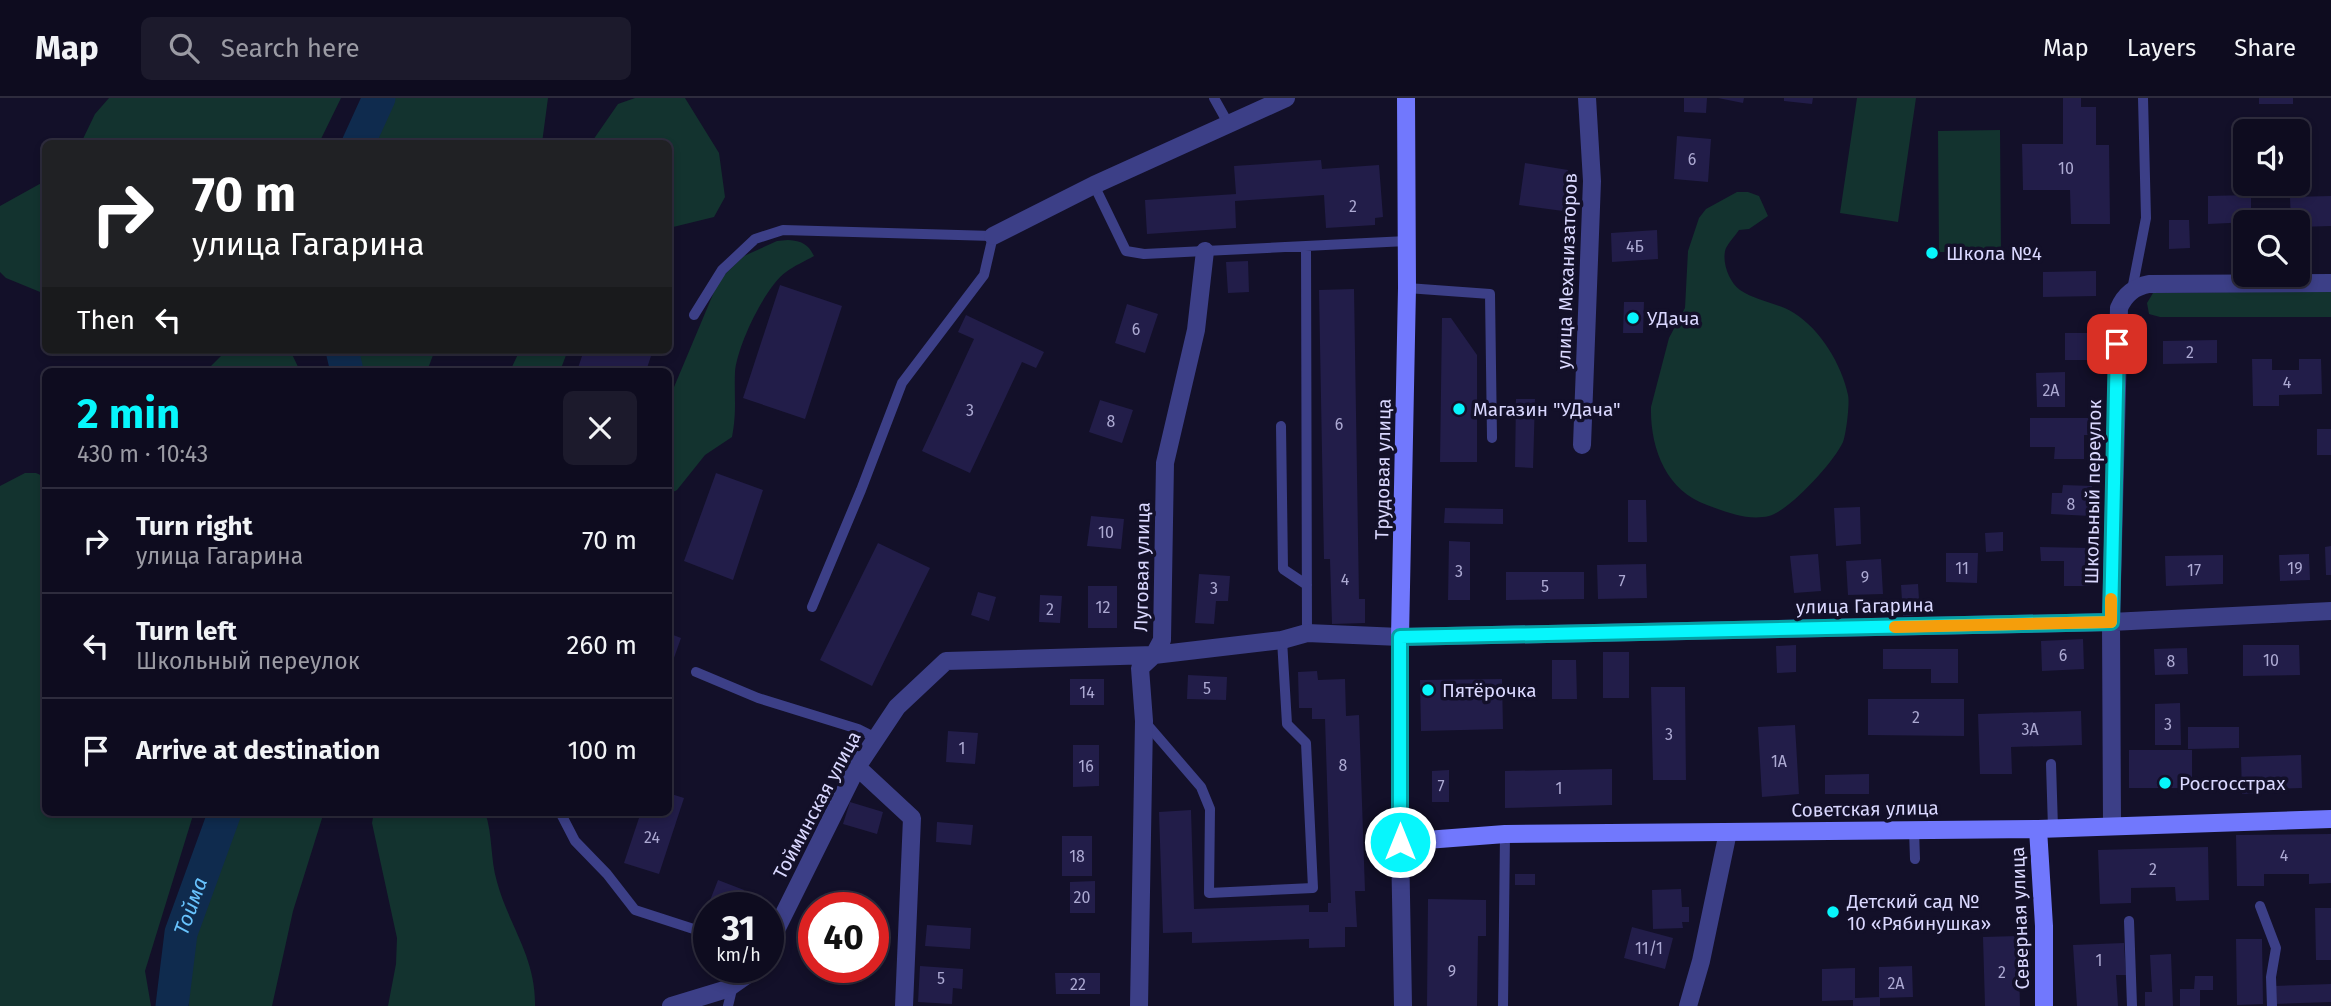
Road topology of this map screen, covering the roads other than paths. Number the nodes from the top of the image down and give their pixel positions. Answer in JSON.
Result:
{"nodes":[{"id":1,"x":1214,"y":98,"type":"edge"},
{"id":2,"x":1286,"y":98,"type":"edge"},
{"id":3,"x":1406,"y":98,"type":"edge"},
{"id":4,"x":1587,"y":98,"type":"edge"},
{"id":5,"x":2143,"y":98,"type":"edge"},
{"id":6,"x":1269,"y":102,"type":"edge"},
{"id":7,"x":1228,"y":123,"type":"junction"},
{"id":8,"x":1094,"y":185,"type":"junction"},
{"id":9,"x":993,"y":236,"type":"junction"},
{"id":10,"x":1407,"y":242,"type":"junction"},
{"id":11,"x":1306,"y":246,"type":"junction"},
{"id":12,"x":1205,"y":251,"type":"junction"},
{"id":13,"x":2331,"y":283,"type":"edge"},
{"id":14,"x":1407,"y":288,"type":"junction"},
{"id":15,"x":2132,"y":290,"type":"junction"},
{"id":16,"x":694,"y":315,"type":"dead end"},
{"id":17,"x":1281,"y":426,"type":"dead end"},
{"id":18,"x":1492,"y":439,"type":"dead end"},
{"id":19,"x":1582,"y":445,"type":"dead end"},
{"id":20,"x":1307,"y":585,"type":"junction"},
{"id":21,"x":811,"y":607,"type":"dead end"},
{"id":22,"x":2331,"y":611,"type":"edge"},
{"id":23,"x":2111,"y":622,"type":"junction"},
{"id":24,"x":1307,"y":633,"type":"junction"},
{"id":25,"x":1400,"y":637,"type":"junction"},
{"id":26,"x":1282,"y":640,"type":"junction"},
{"id":27,"x":1154,"y":655,"type":"junction"},
{"id":28,"x":696,"y":672,"type":"dead end"},
{"id":29,"x":1144,"y":721,"type":"junction"},
{"id":30,"x":876,"y":738,"type":"junction"},
{"id":31,"x":2052,"y":764,"type":"dead end"},
{"id":32,"x":857,"y":767,"type":"junction"},
{"id":33,"x":562,"y":816,"type":"edge"},
{"id":34,"x":2331,"y":819,"type":"edge"},
{"id":35,"x":2112,"y":825,"type":"junction"},
{"id":36,"x":2045,"y":828,"type":"junction"},
{"id":37,"x":1914,"y":830,"type":"junction"},
{"id":38,"x":1728,"y":832,"type":"junction"},
{"id":39,"x":1505,"y":834,"type":"junction"},
{"id":40,"x":1400,"y":842,"type":"junction"},
{"id":41,"x":1915,"y":859,"type":"dead end"},
{"id":42,"x":2260,"y":906,"type":"dead end"},
{"id":43,"x":784,"y":914,"type":"edge"},
{"id":44,"x":2129,"y":921,"type":"dead end"},
{"id":45,"x":693,"y":928,"type":"edge"},
{"id":46,"x":736,"y":983,"type":"edge"},
{"id":47,"x":733,"y":985,"type":"junction"},
{"id":48,"x":671,"y":1006,"type":"edge"},
{"id":49,"x":728,"y":1006,"type":"edge"},
{"id":50,"x":904,"y":1006,"type":"edge"},
{"id":51,"x":1139,"y":1006,"type":"edge"},
{"id":52,"x":1403,"y":1006,"type":"edge"},
{"id":53,"x":1503,"y":1006,"type":"edge"},
{"id":54,"x":1688,"y":1006,"type":"edge"},
{"id":55,"x":2044,"y":1006,"type":"edge"},
{"id":56,"x":2132,"y":1006,"type":"edge"},
{"id":57,"x":2272,"y":1006,"type":"edge"}],
"edges":[{"from":1,"to":7,"type":"lane"},
{"from":2,"to":6,"type":"street"},
{"from":3,"to":10,"type":"street","name":"Трудовая улица"},
{"from":4,"to":19,"type":"street","name":"улица Механизаторов"},
{"from":5,"to":15,"type":"lane"},
{"from":6,"to":7,"type":"street"},
{"from":7,"to":8,"type":"street"},
{"from":8,"to":9,"type":"street"},
{"from":8,"to":12,"type":"lane"},
{"from":9,"to":16,"type":"lane"},
{"from":9,"to":21,"type":"lane"},
{"from":10,"to":11,"type":"lane"},
{"from":10,"to":14,"type":"street","name":"Трудовая улица"},
{"from":11,"to":12,"type":"lane"},
{"from":11,"to":20,"type":"lane"},
{"from":12,"to":27,"type":"street","name":"Луговая улица"},
{"from":13,"to":15,"type":"street"},
{"from":14,"to":18,"type":"lane"},
{"from":14,"to":25,"type":"street","name":"Трудовая улица"},
{"from":15,"to":23,"type":"street","name":"Школьный переулок"},
{"from":17,"to":20,"type":"lane"},
{"from":20,"to":24,"type":"lane"},
{"from":22,"to":23,"type":"street","name":"улица Гагарина"},
{"from":23,"to":25,"type":"street","name":"улица Гагарина"},
{"from":23,"to":35,"type":"street","name":"Школьный переулок"},
{"from":24,"to":25,"type":"street","name":"улица Гагарина"},
{"from":24,"to":26,"type":"street","name":"улица Гагарина"},
{"from":25,"to":40,"type":"street","name":"Трудовая улица"},
{"from":26,"to":27,"type":"street","name":"Тойминская улица"},
{"from":26,"to":29,"type":"lane"},
{"from":27,"to":29,"type":"street","name":"Луговая улица"},
{"from":27,"to":30,"type":"street","name":"Тойминская улица"},
{"from":28,"to":30,"type":"lane"},
{"from":29,"to":51,"type":"street","name":"Луговая улица"},
{"from":30,"to":32,"type":"street","name":"Тойминская улица"},
{"from":31,"to":36,"type":"lane"},
{"from":32,"to":43,"type":"street","name":"Тойминская улица"},
{"from":32,"to":50,"type":"street"},
{"from":33,"to":45,"type":"lane"},
{"from":34,"to":35,"type":"street","name":"Советская улица"},
{"from":35,"to":36,"type":"street","name":"Советская улица"},
{"from":36,"to":37,"type":"street","name":"Советская улица"},
{"from":36,"to":55,"type":"street","name":"Северная улица"},
{"from":37,"to":38,"type":"street","name":"Советская улица"},
{"from":37,"to":41,"type":"lane"},
{"from":38,"to":39,"type":"street","name":"Советская улица"},
{"from":38,"to":54,"type":"street"},
{"from":39,"to":40,"type":"street","name":"Советская улица"},
{"from":39,"to":53,"type":"lane"},
{"from":40,"to":52,"type":"street"},
{"from":42,"to":57,"type":"lane"},
{"from":44,"to":56,"type":"lane"},
{"from":46,"to":47,"type":"street"},
{"from":47,"to":48,"type":"street"},
{"from":47,"to":49,"type":"lane"}]}
